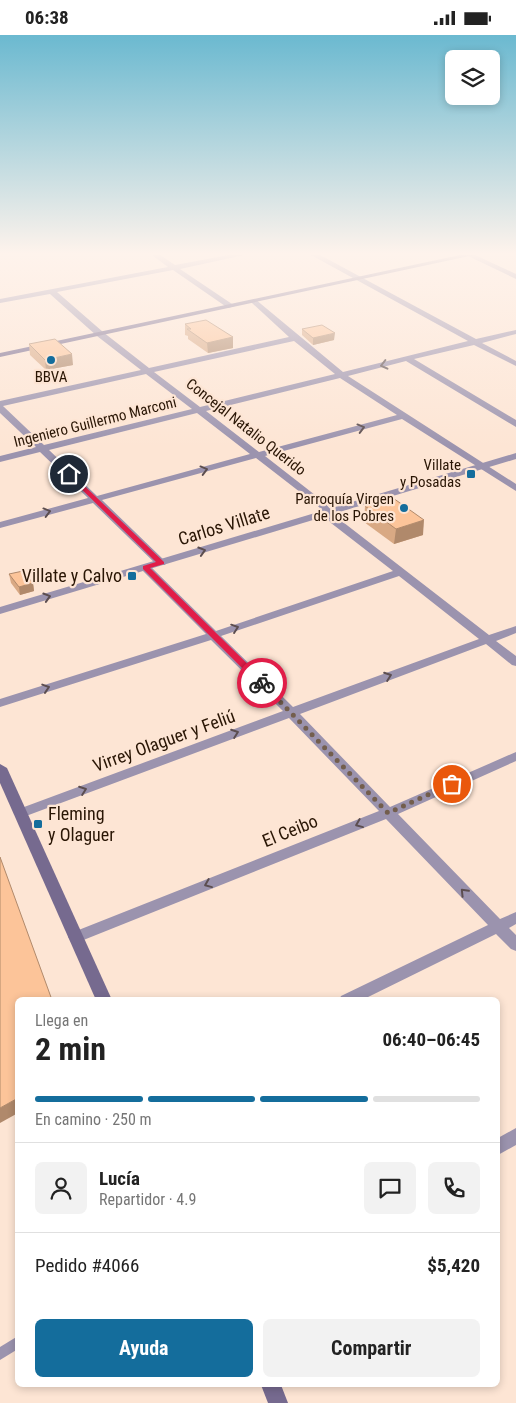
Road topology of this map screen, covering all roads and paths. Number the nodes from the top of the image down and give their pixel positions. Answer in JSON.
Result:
{"nodes":[{"id":1,"x":83,"y":319,"type":"edge"},
{"id":2,"x":171,"y":319,"type":"edge"},
{"id":3,"x":275,"y":319,"type":"edge"},
{"id":4,"x":433,"y":319,"type":"edge"},
{"id":5,"x":516,"y":332,"type":"edge"},
{"id":6,"x":100,"y":334,"type":"junction"},
{"id":7,"x":295,"y":338,"type":"junction"},
{"id":8,"x":476,"y":342,"type":"junction"},
{"id":9,"x":0,"y":355,"type":"edge"},
{"id":10,"x":408,"y":359,"type":"junction"},
{"id":11,"x":516,"y":364,"type":"edge"},
{"id":12,"x":148,"y":371,"type":"junction"},
{"id":13,"x":341,"y":375,"type":"junction"},
{"id":14,"x":0,"y":403,"type":"edge"},
{"id":15,"x":0,"y":408,"type":"edge"},
{"id":16,"x":201,"y":410,"type":"junction"},
{"id":17,"x":402,"y":417,"type":"junction"},
{"id":18,"x":516,"y":424,"type":"edge"},
{"id":19,"x":43,"y":449,"type":"junction"},
{"id":20,"x":259,"y":455,"type":"junction"},
{"id":21,"x":516,"y":456,"type":"edge"},
{"id":22,"x":0,"y":459,"type":"edge"},
{"id":23,"x":482,"y":466,"type":"junction"},
{"id":24,"x":516,"y":488,"type":"edge"},
{"id":25,"x":95,"y":500,"type":"junction"},
{"id":26,"x":328,"y":513,"type":"junction"},
{"id":27,"x":0,"y":525,"type":"edge"},
{"id":28,"x":161,"y":563,"type":"junction"},
{"id":29,"x":146,"y":568,"type":"junction"},
{"id":30,"x":400,"y":572,"type":"junction"},
{"id":31,"x":0,"y":611,"type":"edge"},
{"id":32,"x":516,"y":629,"type":"edge"},
{"id":33,"x":214,"y":635,"type":"junction"},
{"id":34,"x":487,"y":639,"type":"junction"},
{"id":35,"x":516,"y":662,"type":"edge"},
{"id":36,"x":0,"y":703,"type":"edge"},
{"id":37,"x":291,"y":712,"type":"junction"},
{"id":38,"x":516,"y":756,"type":"edge"},
{"id":39,"x":0,"y":768,"type":"edge"},
{"id":40,"x":21,"y":813,"type":"junction"},
{"id":41,"x":388,"y":813,"type":"junction"},
{"id":42,"x":516,"y":919,"type":"edge"},
{"id":43,"x":498,"y":927,"type":"junction"},
{"id":44,"x":76,"y":937,"type":"junction"},
{"id":45,"x":516,"y":945,"type":"edge"},
{"id":46,"x":103,"y":997,"type":"edge"},
{"id":47,"x":353,"y":997,"type":"edge"},
{"id":48,"x":516,"y":1136,"type":"edge"},
{"id":49,"x":500,"y":1146,"type":"edge"},
{"id":50,"x":15,"y":1344,"type":"edge"},
{"id":51,"x":0,"y":1354,"type":"edge"},
{"id":52,"x":271,"y":1387,"type":"edge"},
{"id":53,"x":278,"y":1403,"type":"edge"}],
"edges":[{"from":1,"to":6,"type":"street","name":"Concejal Natalio Querido"},
{"from":2,"to":6,"type":"main road"},
{"from":3,"to":7,"type":"street"},
{"from":4,"to":8,"type":"street"},
{"from":5,"to":8,"type":"street","name":"Ingeniero Guillermo Marconi"},
{"from":6,"to":9,"type":"main road"},
{"from":6,"to":12,"type":"street","name":"Concejal Natalio Querido"},
{"from":7,"to":12,"type":"street"},
{"from":7,"to":13,"type":"street"},
{"from":8,"to":10,"type":"street","name":"Ingeniero Guillermo Marconi"},
{"from":8,"to":11,"type":"street"},
{"from":10,"to":13,"type":"street","name":"Ingeniero Guillermo Marconi","one_way":true},
{"from":10,"to":18,"type":"street"},
{"from":12,"to":14,"type":"street"},
{"from":12,"to":16,"type":"street","name":"Concejal Natalio Querido"},
{"from":13,"to":16,"type":"street","name":"Ingeniero Guillermo Marconi"},
{"from":13,"to":17,"type":"street"},
{"from":15,"to":19,"type":"street"},
{"from":16,"to":19,"type":"street","name":"Ingeniero Guillermo Marconi"},
{"from":16,"to":20,"type":"street","name":"Concejal Natalio Querido"},
{"from":20,"to":17,"type":"street","one_way":true},
{"from":17,"to":23,"type":"street"},
{"from":19,"to":22,"type":"street","name":"Ingeniero Guillermo Marconi"},
{"from":19,"to":25,"type":"street"},
{"from":25,"to":20,"type":"street","one_way":true},
{"from":20,"to":26,"type":"street","name":"Concejal Natalio Querido"},
{"from":21,"to":23,"type":"street","name":"Carlos Villate"},
{"from":23,"to":24,"type":"street"},
{"from":23,"to":26,"type":"street","name":"Carlos Villate"},
{"from":27,"to":25,"type":"street","one_way":true},
{"from":25,"to":28,"type":"street"},
{"from":28,"to":26,"type":"street","name":"Carlos Villate","one_way":true},
{"from":26,"to":30,"type":"street","name":"Concejal Natalio Querido"},
{"from":28,"to":29,"type":"street","name":"Carlos Villate"},
{"from":31,"to":29,"type":"street","name":"Carlos Villate","one_way":true},
{"from":29,"to":33,"type":"street"},
{"from":33,"to":30,"type":"street","one_way":true},
{"from":30,"to":34,"type":"street","name":"Concejal Natalio Querido"},
{"from":32,"to":34,"type":"street","name":"Virrey Olaguer y Feliú"},
{"from":36,"to":33,"type":"street","one_way":true},
{"from":33,"to":37,"type":"street"},
{"from":34,"to":35,"type":"street","name":"Concejal Natalio Querido"},
{"from":37,"to":34,"type":"street","name":"Virrey Olaguer y Feliú","one_way":true},
{"from":40,"to":37,"type":"street","name":"Virrey Olaguer y Feliú","one_way":true},
{"from":37,"to":41,"type":"street"},
{"from":38,"to":41,"type":"street","name":"El Ceibo"},
{"from":39,"to":40,"type":"main road"},
{"from":40,"to":44,"type":"main road"},
{"from":43,"to":41,"type":"street","one_way":true},
{"from":41,"to":44,"type":"street","name":"El Ceibo","one_way":true},
{"from":42,"to":43,"type":"street"},
{"from":43,"to":45,"type":"street"},
{"from":43,"to":47,"type":"street"},
{"from":44,"to":46,"type":"main road"},
{"from":48,"to":49,"type":"street"},
{"from":50,"to":51,"type":"lane"},
{"from":52,"to":53,"type":"main road"}]}
